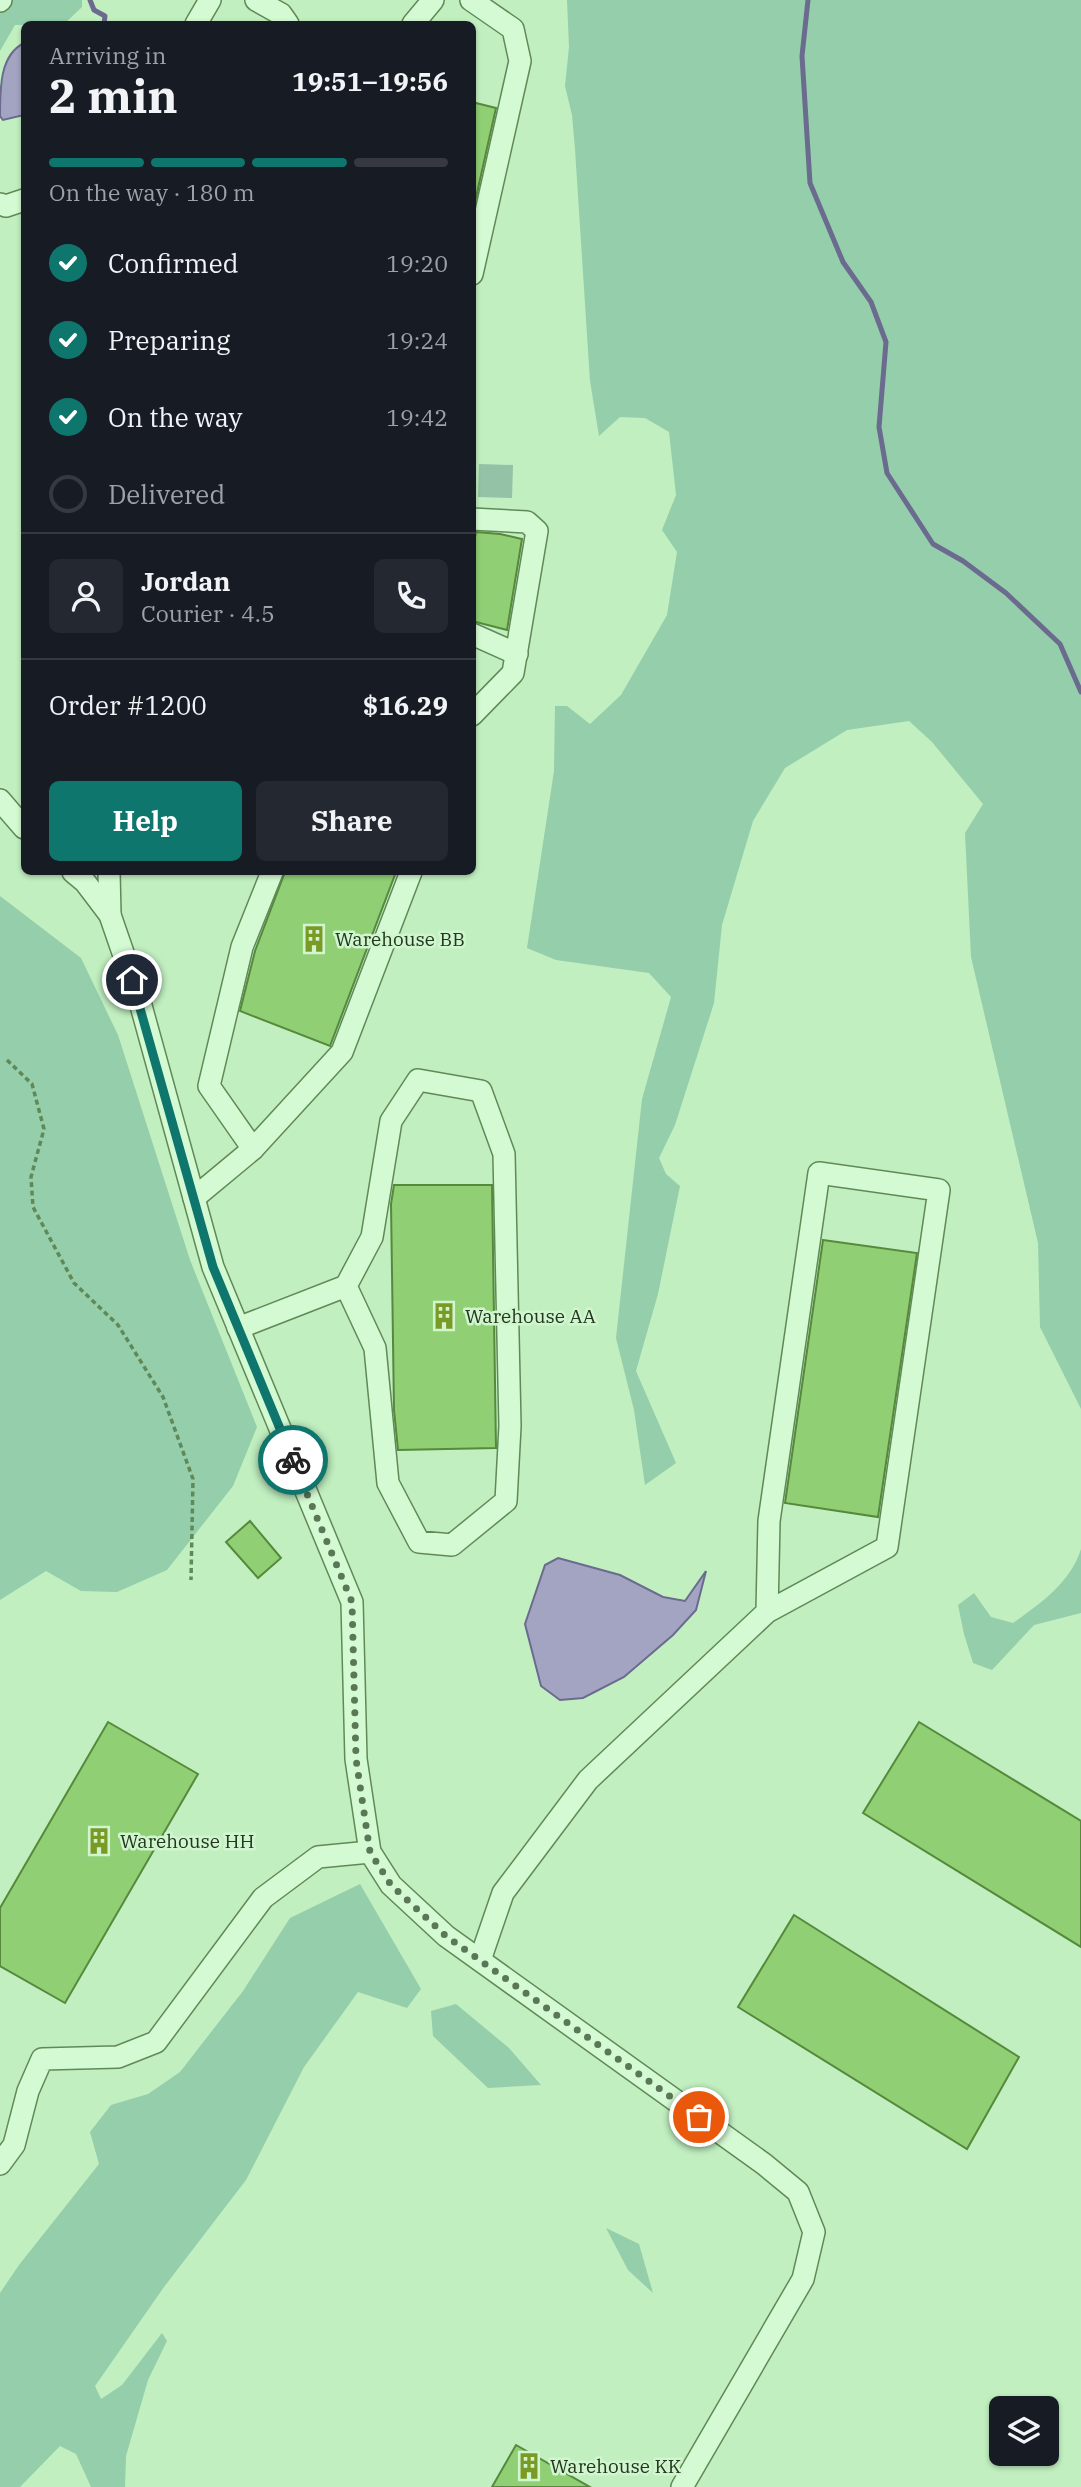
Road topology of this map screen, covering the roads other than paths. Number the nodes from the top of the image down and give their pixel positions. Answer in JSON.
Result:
{"nodes":[{"id":1,"x":210,"y":0,"type":"edge"},
{"id":2,"x":256,"y":0,"type":"edge"},
{"id":3,"x":433,"y":0,"type":"edge"},
{"id":4,"x":471,"y":0,"type":"edge"},
{"id":5,"x":198,"y":21,"type":"edge"},
{"id":6,"x":286,"y":21,"type":"edge"},
{"id":7,"x":416,"y":21,"type":"edge"},
{"id":8,"x":21,"y":201,"type":"edge"},
{"id":9,"x":0,"y":204,"type":"edge"},
{"id":10,"x":476,"y":256,"type":"edge"},
{"id":11,"x":476,"y":519,"type":"edge"},
{"id":12,"x":476,"y":636,"type":"edge"},
{"id":13,"x":517,"y":654,"type":"junction"},
{"id":14,"x":476,"y":711,"type":"edge"},
{"id":15,"x":0,"y":800,"type":"edge"},
{"id":16,"x":21,"y":824,"type":"edge"},
{"id":17,"x":77,"y":875,"type":"edge"},
{"id":18,"x":108,"y":875,"type":"edge"},
{"id":19,"x":271,"y":875,"type":"edge"},
{"id":20,"x":410,"y":875,"type":"edge"},
{"id":21,"x":110,"y":915,"type":"junction"},
{"id":22,"x":253,"y":1149,"type":"junction"},
{"id":23,"x":194,"y":1198,"type":"junction"},
{"id":24,"x":346,"y":1286,"type":"junction"},
{"id":25,"x":238,"y":1328,"type":"junction"},
{"id":26,"x":767,"y":1612,"type":"junction"},
{"id":27,"x":370,"y":1852,"type":"junction"},
{"id":28,"x":481,"y":1960,"type":"junction"},
{"id":29,"x":0,"y":2164,"type":"edge"},
{"id":30,"x":682,"y":2487,"type":"edge"}],
"edges":[{"from":1,"to":5,"type":"lane"},
{"from":2,"to":6,"type":"lane"},
{"from":3,"to":7,"type":"lane"},
{"from":4,"to":10,"type":"lane"},
{"from":8,"to":9,"type":"lane"},
{"from":11,"to":13,"type":"lane"},
{"from":12,"to":13,"type":"lane"},
{"from":13,"to":14,"type":"lane"},
{"from":15,"to":16,"type":"lane"},
{"from":17,"to":21,"type":"lane"},
{"from":18,"to":21,"type":"lane"},
{"from":19,"to":22,"type":"lane"},
{"from":20,"to":22,"type":"lane"},
{"from":21,"to":23,"type":"lane"},
{"from":22,"to":23,"type":"lane"},
{"from":23,"to":25,"type":"lane"},
{"from":24,"to":24,"type":"lane"},
{"from":24,"to":25,"type":"lane"},
{"from":25,"to":27,"type":"lane"},
{"from":26,"to":26,"type":"lane"},
{"from":26,"to":28,"type":"lane"},
{"from":27,"to":28,"type":"lane"},
{"from":27,"to":29,"type":"lane"},
{"from":28,"to":30,"type":"lane"}]}
